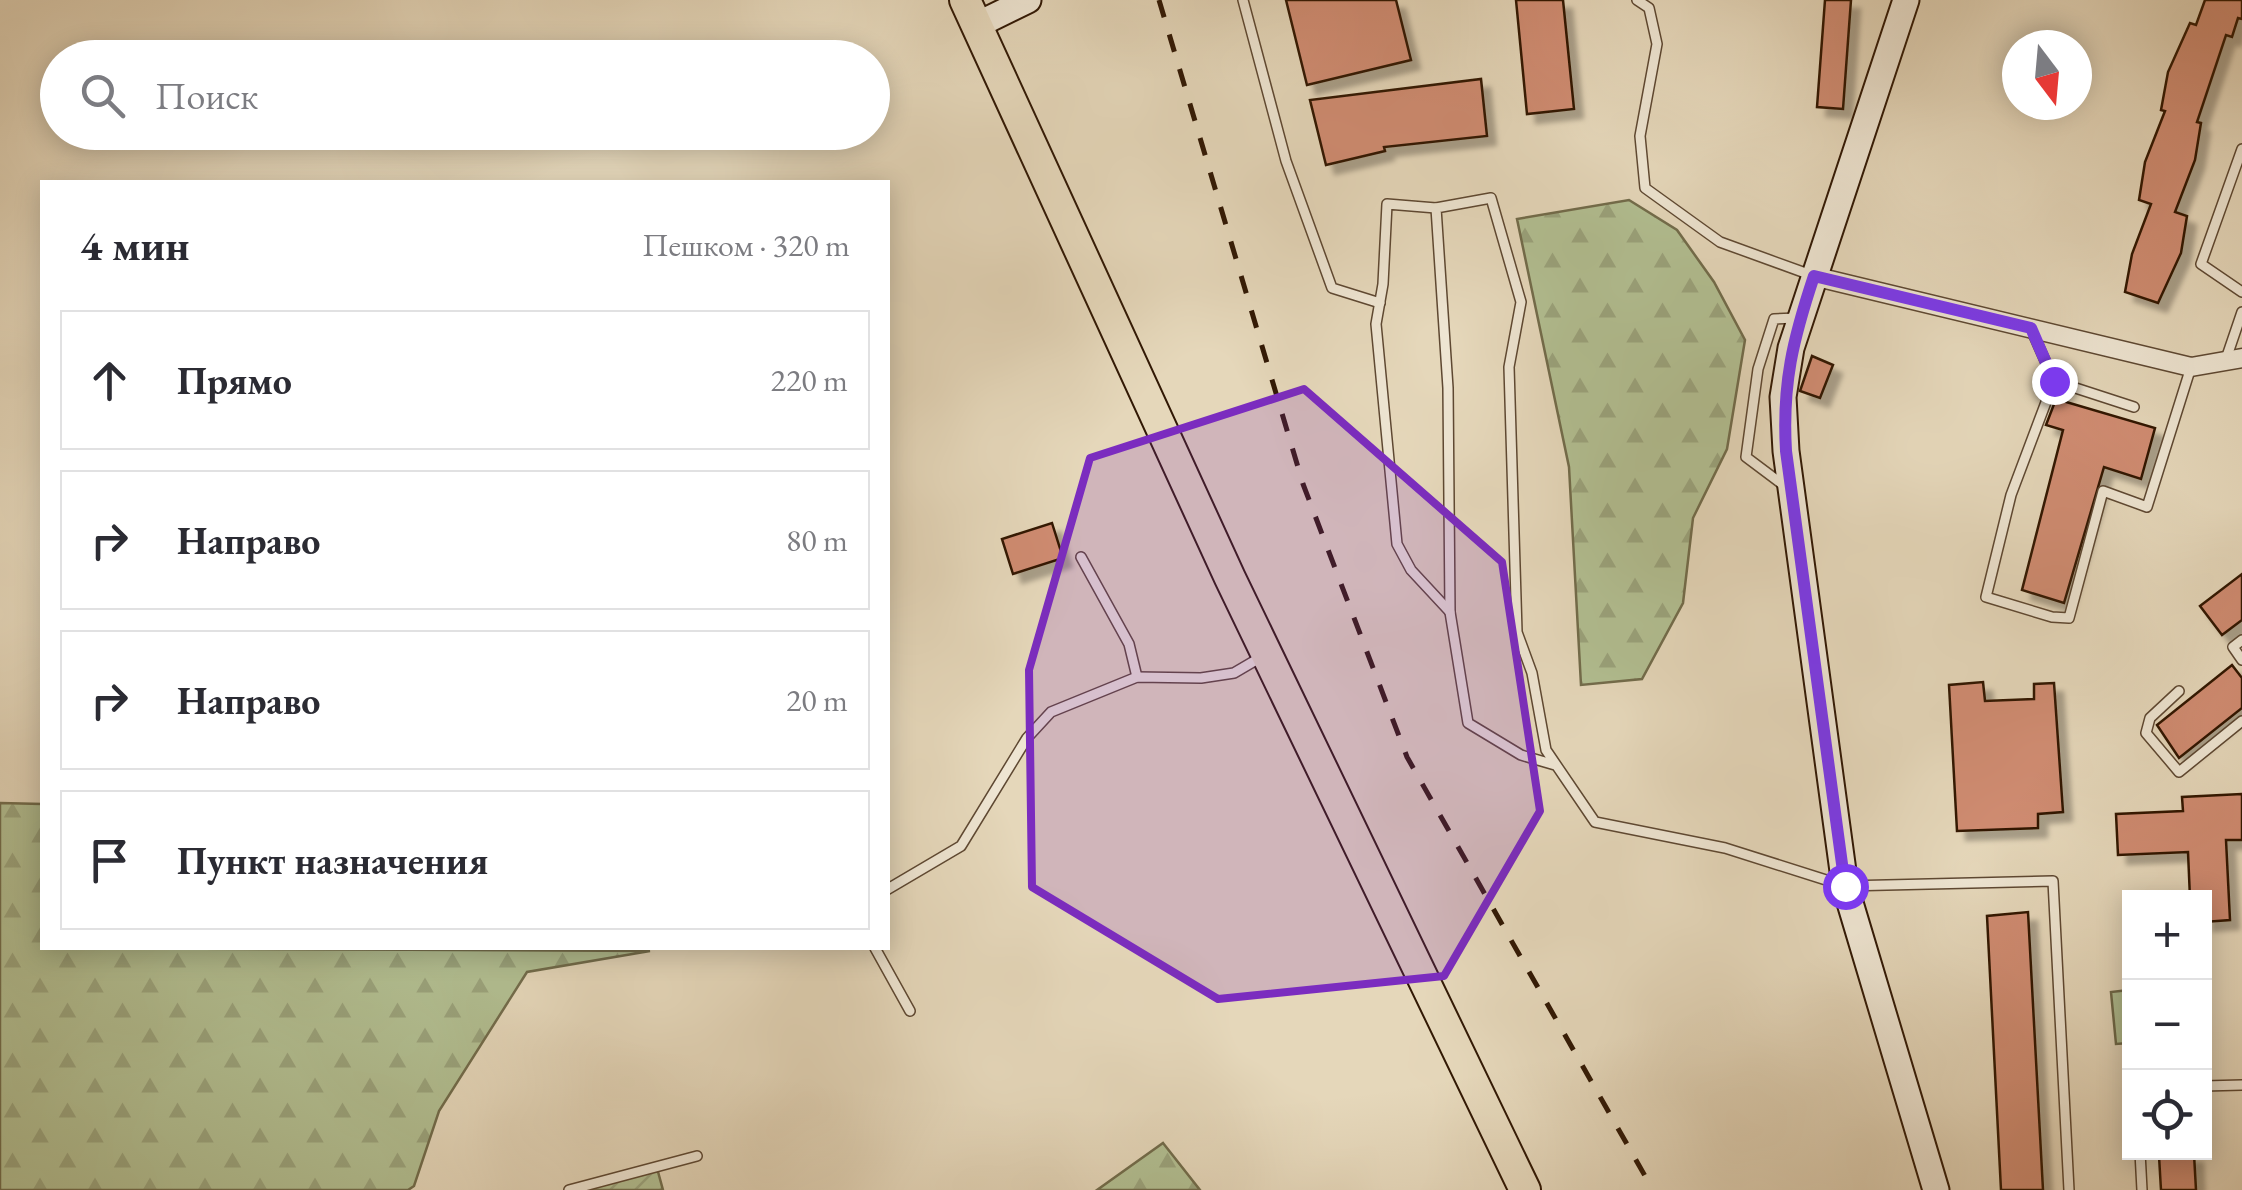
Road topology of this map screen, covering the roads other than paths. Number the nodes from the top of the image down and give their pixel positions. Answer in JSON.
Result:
{"nodes":[{"id":1,"x":1028,"y":0,"type":"edge"},
{"id":2,"x":1243,"y":0,"type":"edge"},
{"id":3,"x":1637,"y":0,"type":"edge"},
{"id":4,"x":1906,"y":0,"type":"edge"},
{"id":5,"x":972,"y":12,"type":"edge"},
{"id":6,"x":2242,"y":148,"type":"edge"},
{"id":7,"x":1436,"y":208,"type":"junction"},
{"id":8,"x":1814,"y":276,"type":"junction"},
{"id":9,"x":2242,"y":292,"type":"edge"},
{"id":10,"x":1380,"y":303,"type":"junction"},
{"id":11,"x":2242,"y":312,"type":"edge"},
{"id":12,"x":1800,"y":318,"type":"junction"},
{"id":13,"x":2031,"y":328,"type":"junction"},
{"id":14,"x":2234,"y":360,"type":"edge"},
{"id":15,"x":2191,"y":367,"type":"junction"},
{"id":16,"x":2054,"y":381,"type":"junction"},
{"id":17,"x":2134,"y":406,"type":"dead end"},
{"id":18,"x":1792,"y":491,"type":"junction"},
{"id":19,"x":1081,"y":557,"type":"dead end"},
{"id":20,"x":1450,"y":612,"type":"junction"},
{"id":21,"x":2242,"y":640,"type":"edge"},
{"id":22,"x":1266,"y":654,"type":"junction"},
{"id":23,"x":2242,"y":660,"type":"edge"},
{"id":24,"x":1137,"y":677,"type":"junction"},
{"id":25,"x":2178,"y":691,"type":"dead end"},
{"id":26,"x":2242,"y":722,"type":"edge"},
{"id":27,"x":1555,"y":765,"type":"junction"},
{"id":28,"x":1845,"y":886,"type":"junction"},
{"id":29,"x":890,"y":889,"type":"edge"},
{"id":30,"x":875,"y":950,"type":"edge"},
{"id":31,"x":910,"y":1010,"type":"dead end"},
{"id":32,"x":2242,"y":1084,"type":"edge"},
{"id":33,"x":2212,"y":1086,"type":"edge"},
{"id":34,"x":697,"y":1156,"type":"dead end"},
{"id":35,"x":2140,"y":1160,"type":"edge"},
{"id":36,"x":591,"y":1187,"type":"edge"},
{"id":37,"x":569,"y":1190,"type":"edge"},
{"id":38,"x":1526,"y":1190,"type":"edge"},
{"id":39,"x":1936,"y":1190,"type":"edge"},
{"id":40,"x":2069,"y":1190,"type":"edge"},
{"id":41,"x":2142,"y":1190,"type":"edge"}],
"edges":[{"from":1,"to":5,"type":"street"},
{"from":2,"to":10,"type":"lane"},
{"from":3,"to":8,"type":"lane"},
{"from":4,"to":8,"type":"street"},
{"from":5,"to":22,"type":"main road"},
{"from":6,"to":9,"type":"lane"},
{"from":7,"to":10,"type":"lane"},
{"from":7,"to":20,"type":"lane"},
{"from":7,"to":27,"type":"lane"},
{"from":8,"to":12,"type":"street"},
{"from":8,"to":13,"type":"street"},
{"from":10,"to":20,"type":"lane"},
{"from":11,"to":14,"type":"lane"},
{"from":12,"to":18,"type":"street"},
{"from":12,"to":18,"type":"lane"},
{"from":13,"to":15,"type":"street"},
{"from":13,"to":16,"type":"lane"},
{"from":14,"to":15,"type":"street"},
{"from":15,"to":16,"type":"lane"},
{"from":16,"to":17,"type":"lane"},
{"from":18,"to":28,"type":"street"},
{"from":19,"to":24,"type":"lane"},
{"from":20,"to":27,"type":"lane"},
{"from":21,"to":23,"type":"lane"},
{"from":22,"to":24,"type":"lane"},
{"from":22,"to":38,"type":"main road"},
{"from":24,"to":29,"type":"lane"},
{"from":25,"to":26,"type":"lane"},
{"from":27,"to":28,"type":"lane"},
{"from":28,"to":39,"type":"street"},
{"from":28,"to":40,"type":"lane"},
{"from":30,"to":31,"type":"lane"},
{"from":32,"to":33,"type":"lane"},
{"from":34,"to":36,"type":"lane"},
{"from":35,"to":41,"type":"lane"},
{"from":36,"to":37,"type":"lane"}]}
